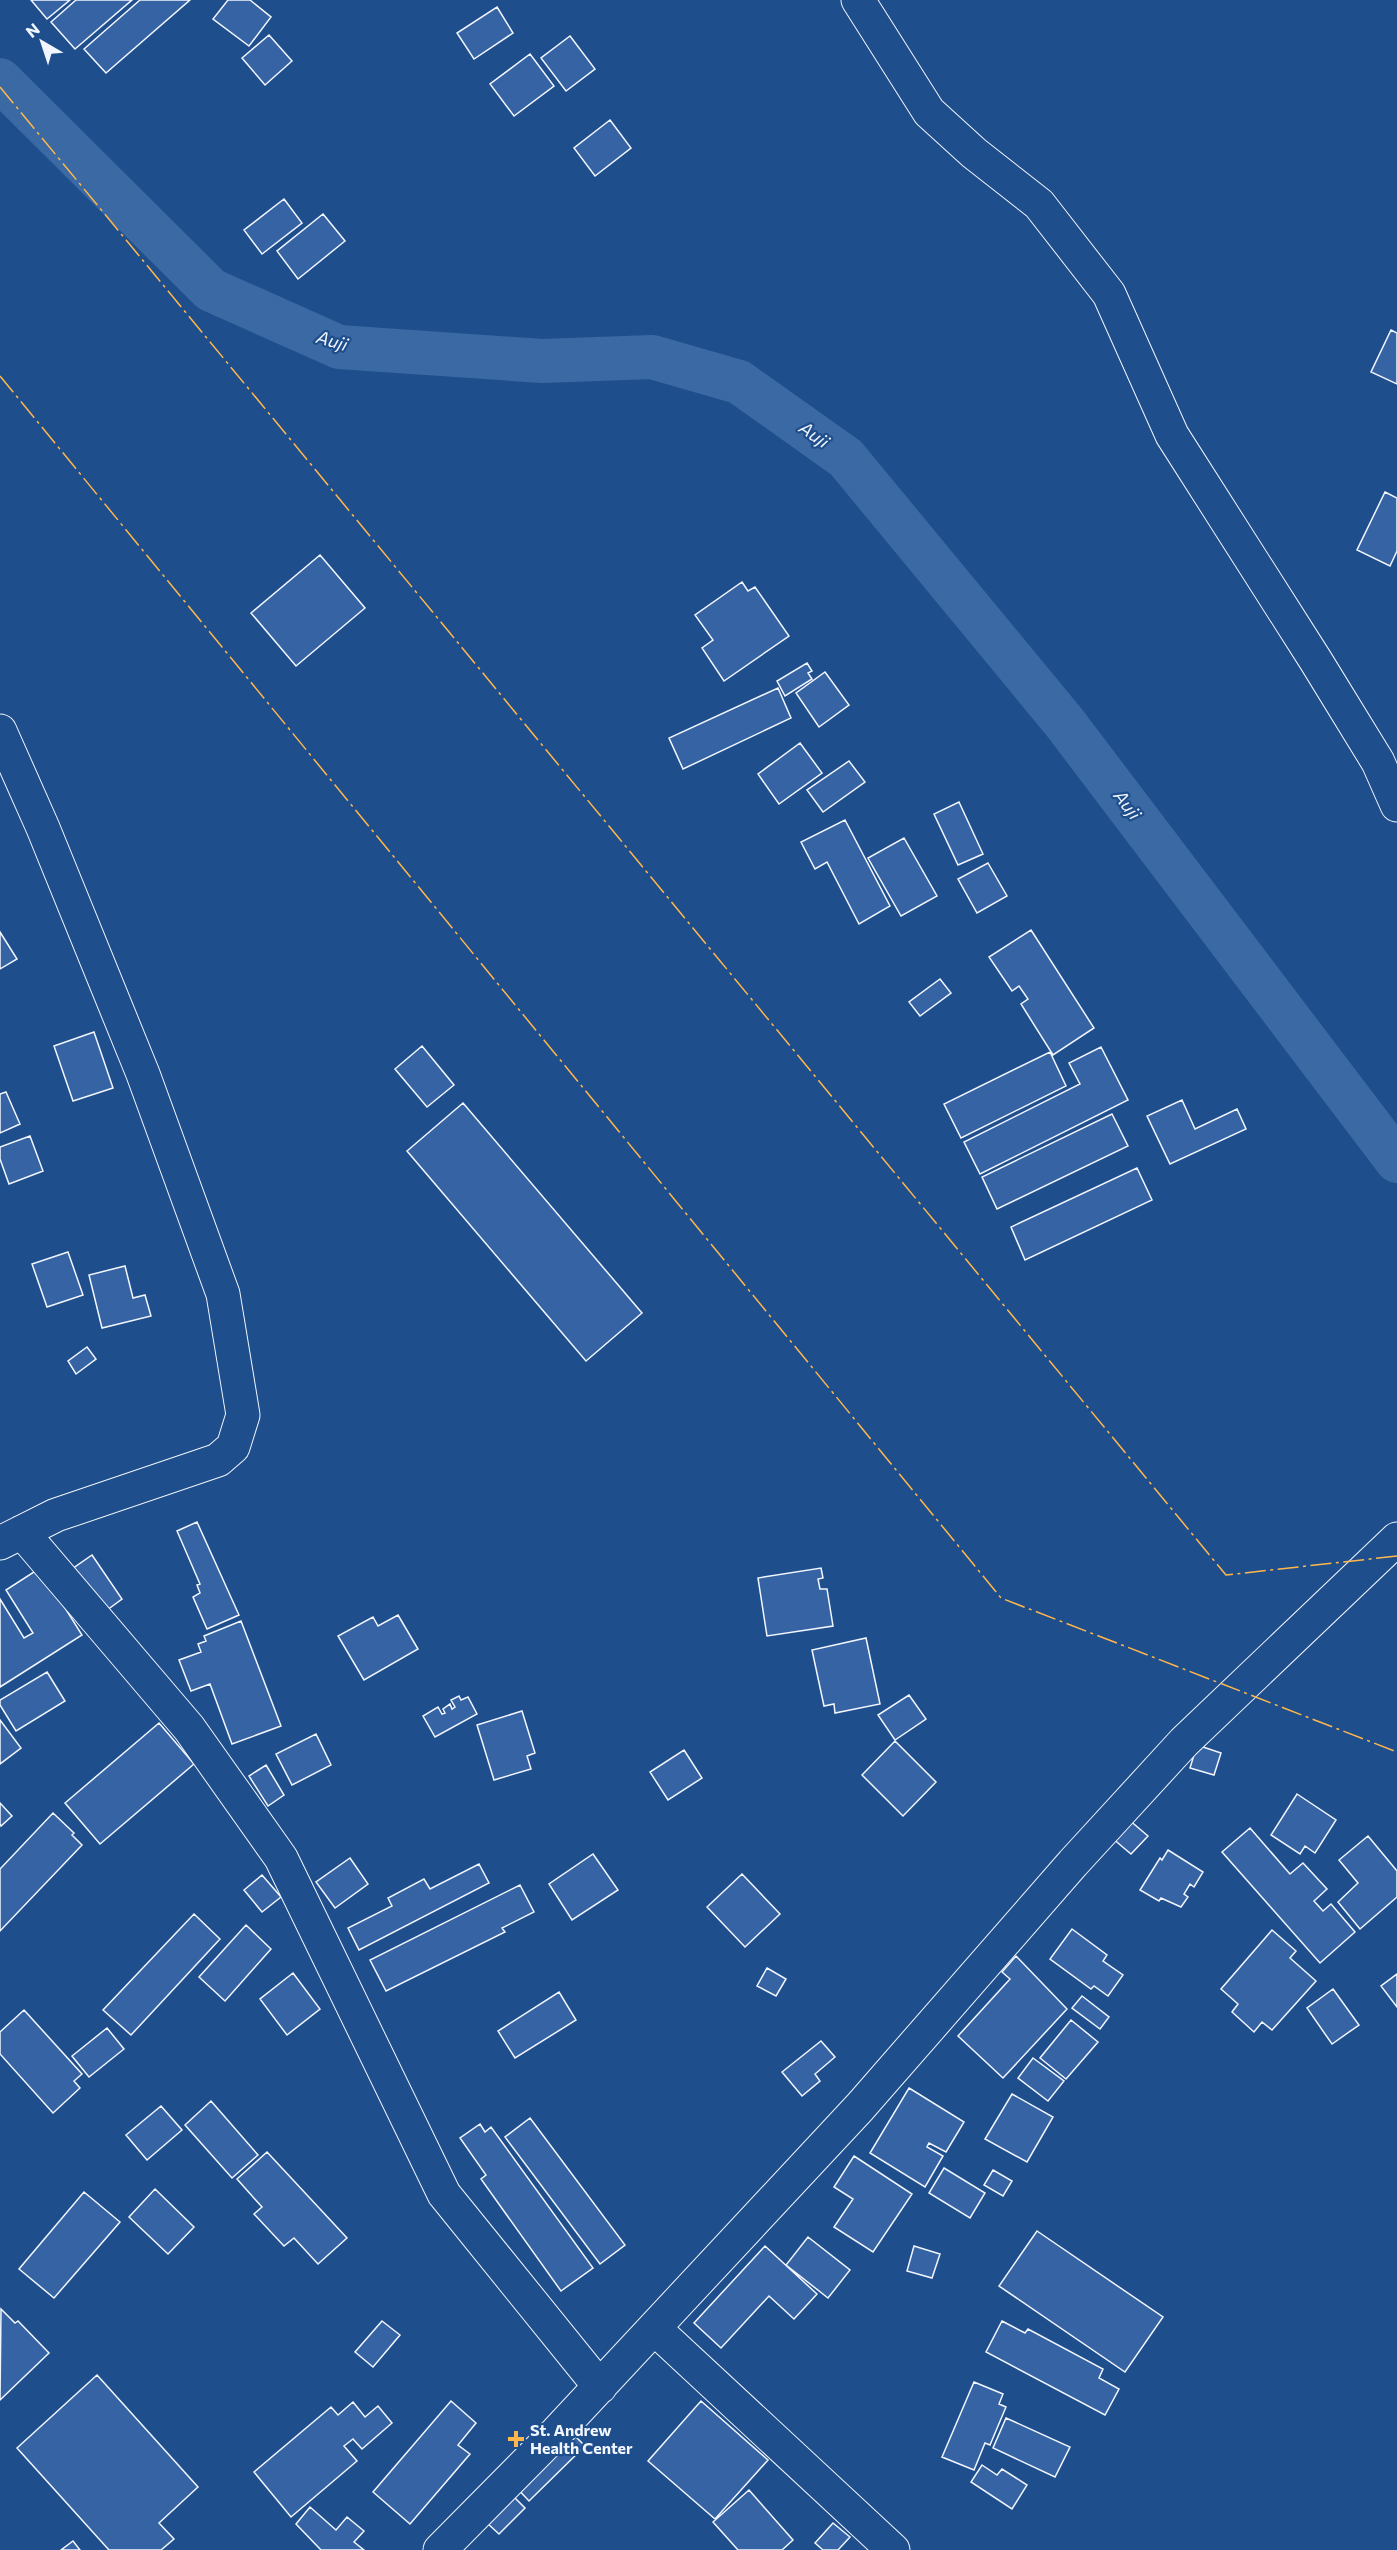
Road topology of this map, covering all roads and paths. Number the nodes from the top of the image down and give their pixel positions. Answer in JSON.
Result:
{"nodes":[{"id":1,"x":858,"y":0,"type":"edge"},
{"id":2,"x":0,"y":731,"type":"edge"},
{"id":3,"x":1397,"y":805,"type":"edge"},
{"id":4,"x":11,"y":1538,"type":"edge"},
{"id":5,"x":1397,"y":1539,"type":"edge"},
{"id":6,"x":654,"y":2328,"type":"junction"},
{"id":7,"x":600,"y":2387,"type":"junction"},
{"id":8,"x":440,"y":2550,"type":"edge"},
{"id":9,"x":893,"y":2550,"type":"edge"}],
"edges":[{"from":1,"to":3,"type":"street"},
{"from":2,"to":4,"type":"street"},
{"from":4,"to":7,"type":"street"},
{"from":5,"to":6,"type":"street"},
{"from":6,"to":7,"type":"street"},
{"from":6,"to":9,"type":"street"},
{"from":7,"to":8,"type":"street"}]}
